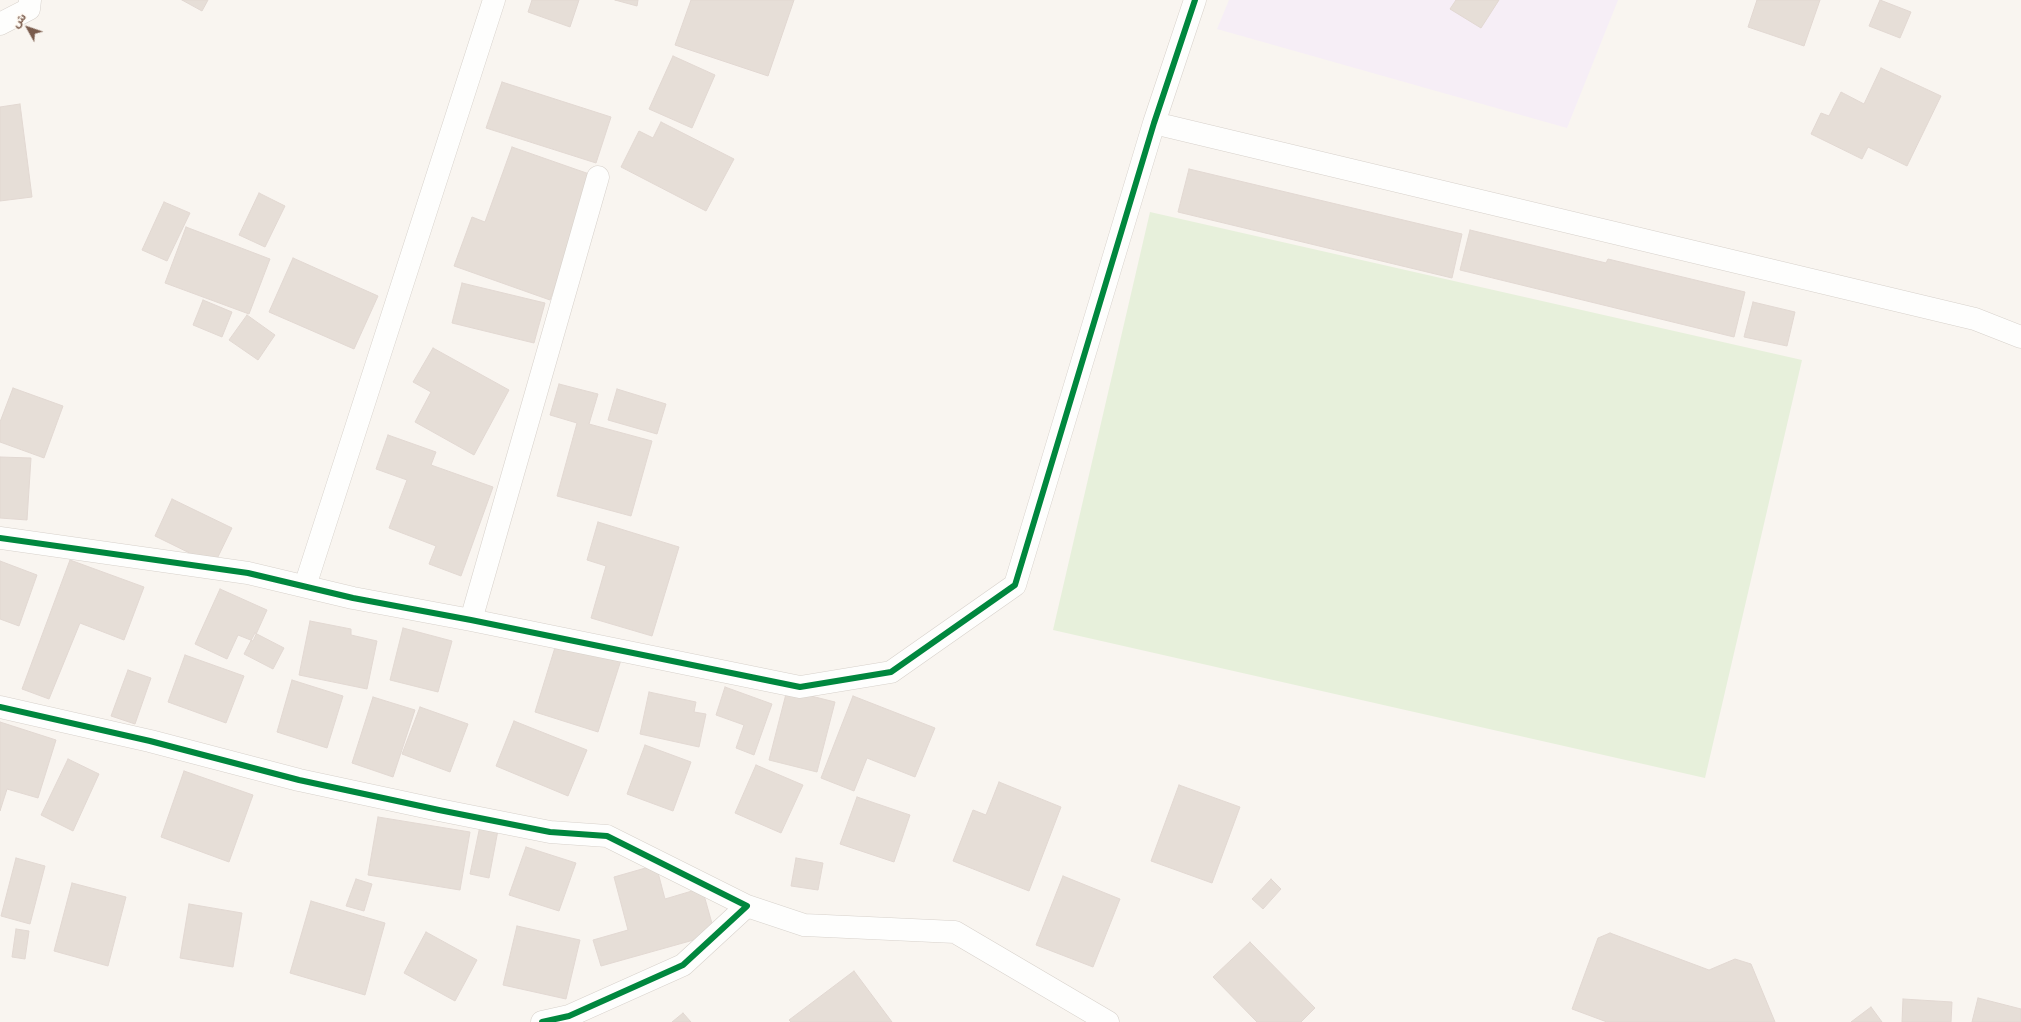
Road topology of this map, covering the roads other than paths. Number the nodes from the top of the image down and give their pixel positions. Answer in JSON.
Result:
{"nodes":[{"id":1,"x":30,"y":0,"type":"edge"},
{"id":2,"x":494,"y":0,"type":"edge"},
{"id":3,"x":1195,"y":0,"type":"edge"},
{"id":4,"x":0,"y":24,"type":"edge"},
{"id":5,"x":1154,"y":123,"type":"junction"},
{"id":6,"x":598,"y":177,"type":"dead end"},
{"id":7,"x":2021,"y":337,"type":"edge"},
{"id":8,"x":0,"y":538,"type":"edge"},
{"id":9,"x":305,"y":586,"type":"junction"},
{"id":10,"x":471,"y":620,"type":"junction"},
{"id":11,"x":0,"y":707,"type":"edge"},
{"id":12,"x":747,"y":906,"type":"junction"},
{"id":13,"x":542,"y":1022,"type":"edge"},
{"id":14,"x":1108,"y":1022,"type":"edge"}],
"edges":[{"from":1,"to":4,"type":"street"},
{"from":2,"to":9,"type":"street"},
{"from":3,"to":5,"type":"street"},
{"from":5,"to":7,"type":"street"},
{"from":5,"to":10,"type":"street"},
{"from":6,"to":10,"type":"street"},
{"from":8,"to":9,"type":"street"},
{"from":9,"to":10,"type":"street"},
{"from":11,"to":12,"type":"street"},
{"from":12,"to":13,"type":"street"},
{"from":12,"to":14,"type":"street"}]}
